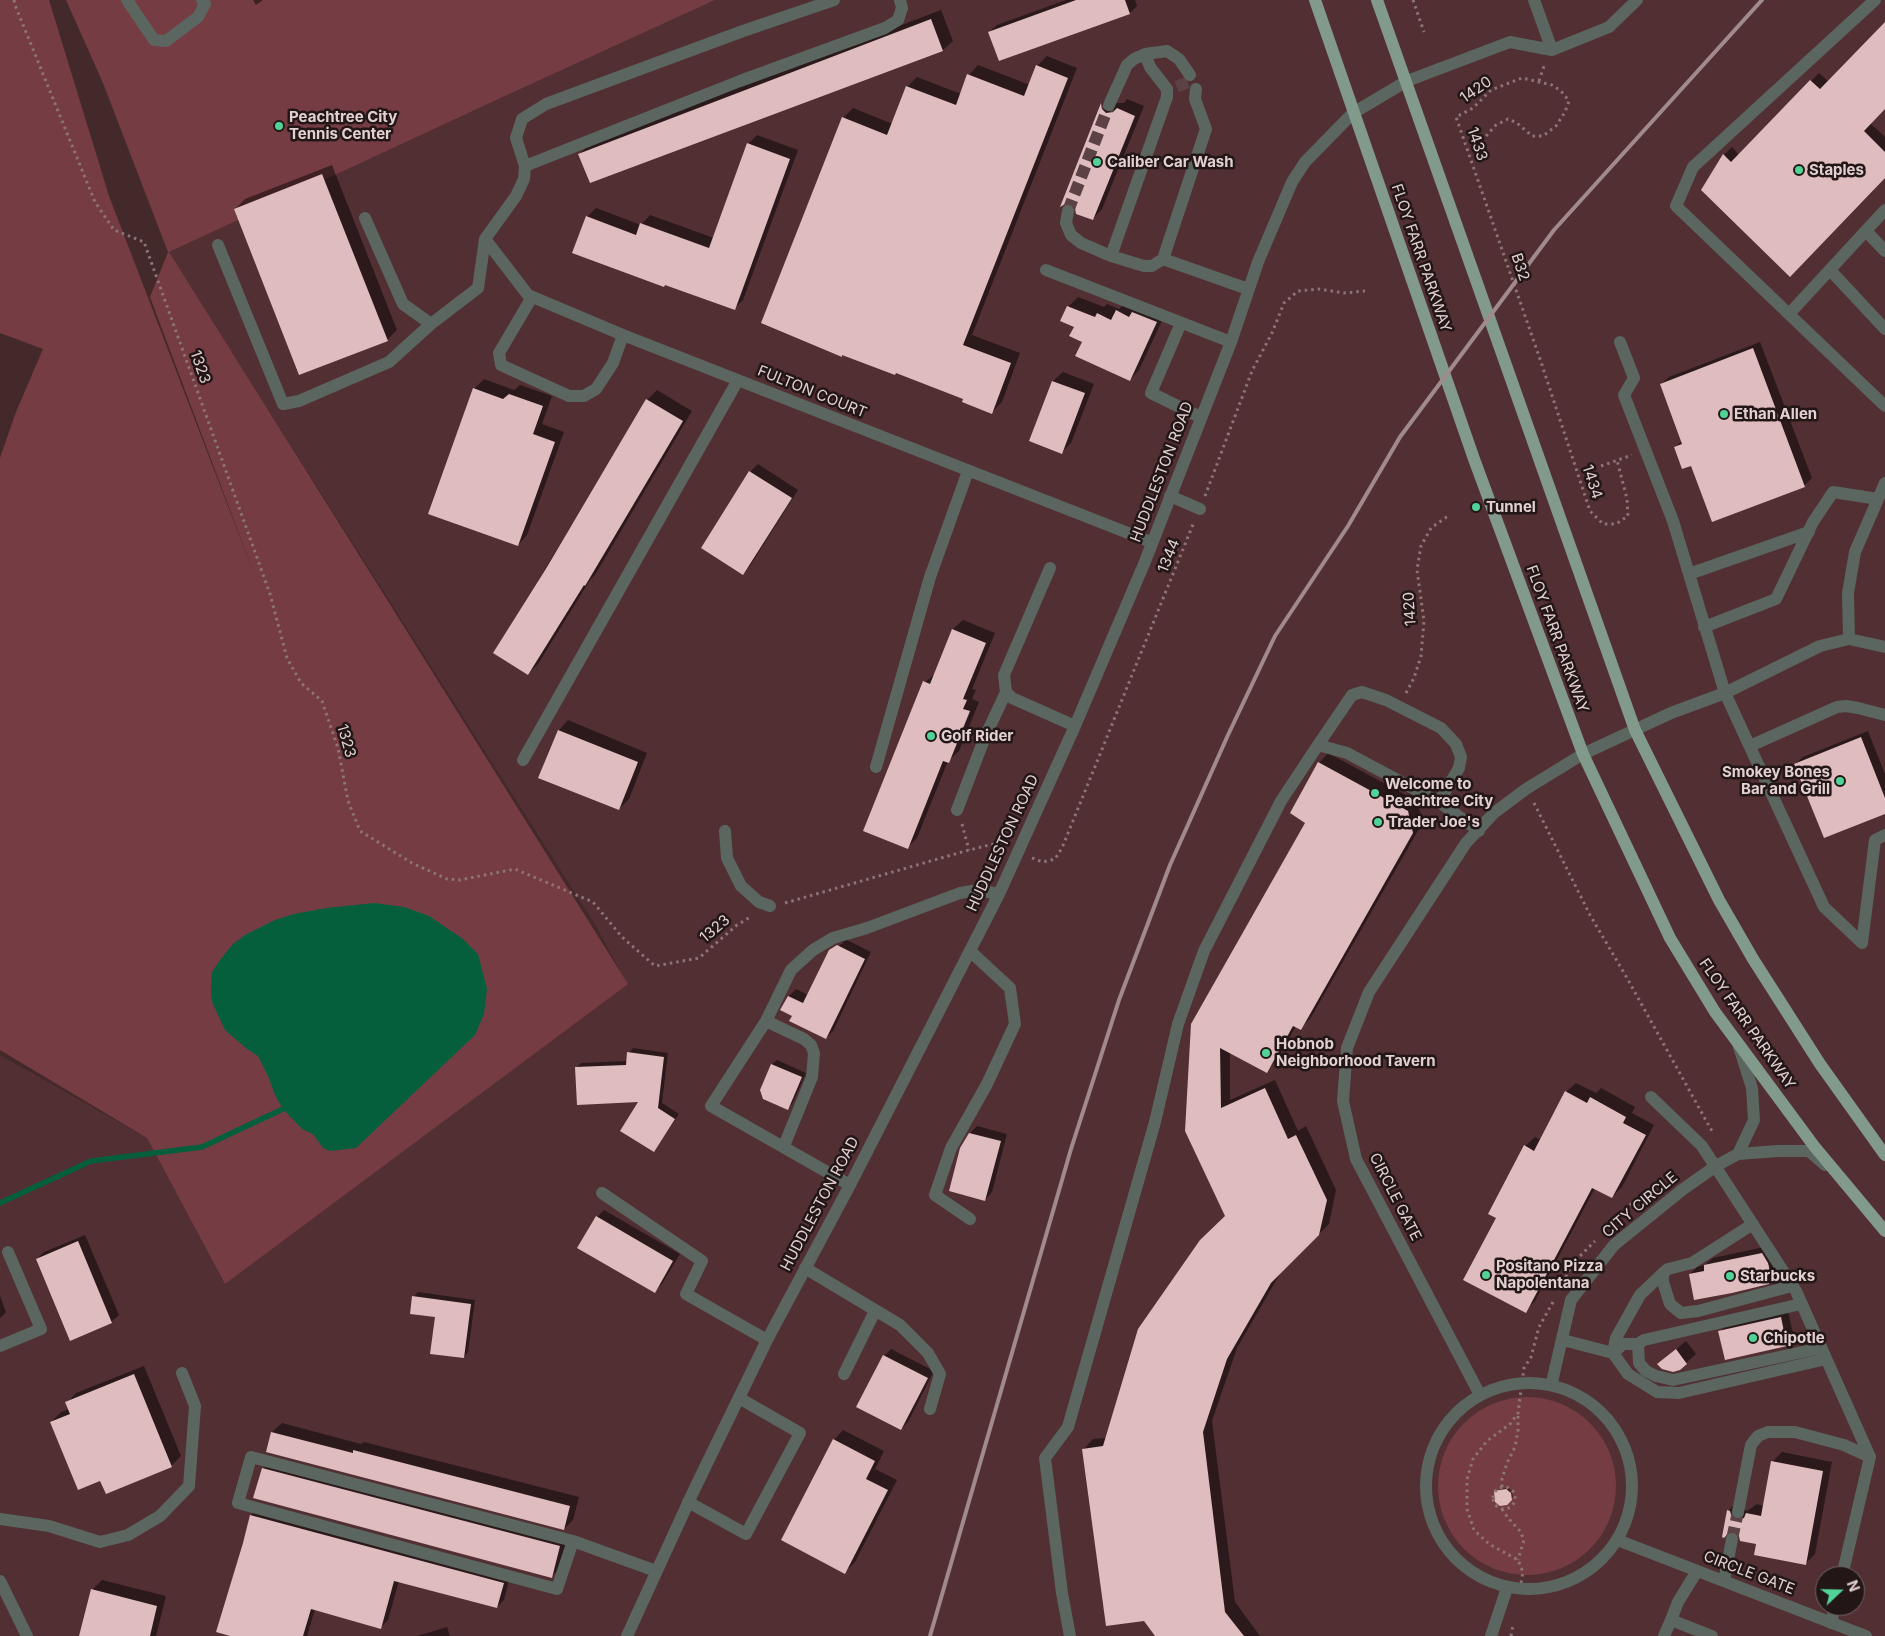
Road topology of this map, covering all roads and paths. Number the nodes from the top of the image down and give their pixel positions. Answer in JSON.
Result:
{"nodes":[{"id":1,"x":14,"y":0,"type":"edge"},
{"id":2,"x":127,"y":0,"type":"edge"},
{"id":3,"x":202,"y":0,"type":"edge"},
{"id":4,"x":834,"y":0,"type":"edge"},
{"id":5,"x":900,"y":0,"type":"edge"},
{"id":6,"x":1314,"y":0,"type":"edge"},
{"id":7,"x":1377,"y":0,"type":"edge"},
{"id":8,"x":1413,"y":0,"type":"edge"},
{"id":9,"x":1534,"y":0,"type":"edge"},
{"id":10,"x":1637,"y":0,"type":"edge"},
{"id":11,"x":1875,"y":0,"type":"edge"},
{"id":12,"x":1424,"y":32,"type":"dead end"},
{"id":13,"x":1552,"y":50,"type":"junction"},
{"id":14,"x":1145,"y":54,"type":"junction"},
{"id":15,"x":1185,"y":77,"type":"tunnel mouth"},
{"id":16,"x":1407,"y":81,"type":"junction"},
{"id":17,"x":1192,"y":93,"type":"tunnel mouth"},
{"id":18,"x":1109,"y":105,"type":"tunnel mouth"},
{"id":19,"x":1353,"y":112,"type":"junction"},
{"id":20,"x":1456,"y":117,"type":"joint"},
{"id":21,"x":1486,"y":136,"type":"dead end"},
{"id":22,"x":525,"y":166,"type":"junction"},
{"id":23,"x":1477,"y":179,"type":"joint"},
{"id":24,"x":1885,"y":210,"type":"edge"},
{"id":25,"x":1068,"y":211,"type":"tunnel mouth"},
{"id":26,"x":365,"y":218,"type":"dead end"},
{"id":27,"x":1866,"y":231,"type":"junction"},
{"id":28,"x":485,"y":238,"type":"junction"},
{"id":29,"x":218,"y":246,"type":"dead end"},
{"id":30,"x":1885,"y":251,"type":"edge"},
{"id":31,"x":1111,"y":256,"type":"junction"},
{"id":32,"x":1162,"y":259,"type":"junction"},
{"id":33,"x":1046,"y":270,"type":"dead end"},
{"id":34,"x":1830,"y":270,"type":"junction"},
{"id":35,"x":1248,"y":289,"type":"junction"},
{"id":36,"x":1365,"y":291,"type":"dead end"},
{"id":37,"x":532,"y":297,"type":"junction"},
{"id":38,"x":1789,"y":314,"type":"junction"},
{"id":39,"x":1181,"y":323,"type":"junction"},
{"id":40,"x":432,"y":324,"type":"junction"},
{"id":41,"x":1885,"y":329,"type":"edge"},
{"id":42,"x":623,"y":335,"type":"junction"},
{"id":43,"x":1231,"y":342,"type":"junction"},
{"id":44,"x":1620,"y":342,"type":"dead end"},
{"id":45,"x":1541,"y":362,"type":"joint"},
{"id":46,"x":738,"y":380,"type":"junction"},
{"id":47,"x":1885,"y":406,"type":"edge"},
{"id":48,"x":1200,"y":417,"type":"junction"},
{"id":49,"x":1645,"y":450,"type":"junction"},
{"id":50,"x":1617,"y":460,"type":"junction"},
{"id":51,"x":1601,"y":466,"type":"dead end"},
{"id":52,"x":968,"y":471,"type":"junction"},
{"id":53,"x":1885,"y":483,"type":"edge"},
{"id":54,"x":1170,"y":496,"type":"junction"},
{"id":55,"x":1878,"y":500,"type":"junction"},
{"id":56,"x":1200,"y":509,"type":"junction"},
{"id":57,"x":1448,"y":516,"type":"dead end"},
{"id":58,"x":1809,"y":532,"type":"junction"},
{"id":59,"x":1151,"y":542,"type":"junction"},
{"id":60,"x":1050,"y":568,"type":"dead end"},
{"id":61,"x":1688,"y":574,"type":"junction"},
{"id":62,"x":1704,"y":627,"type":"junction"},
{"id":63,"x":1849,"y":639,"type":"junction"},
{"id":64,"x":1885,"y":647,"type":"edge"},
{"id":65,"x":1006,"y":692,"type":"junction"},
{"id":66,"x":1725,"y":693,"type":"junction"},
{"id":67,"x":1398,"y":707,"type":"junction"},
{"id":68,"x":1885,"y":714,"type":"edge"},
{"id":69,"x":1075,"y":726,"type":"junction"},
{"id":70,"x":1635,"y":730,"type":"junction"},
{"id":71,"x":1318,"y":746,"type":"junction"},
{"id":72,"x":1750,"y":746,"type":"junction"},
{"id":73,"x":1583,"y":754,"type":"junction"},
{"id":74,"x":523,"y":760,"type":"dead end"},
{"id":75,"x":876,"y":767,"type":"dead end"},
{"id":76,"x":1526,"y":789,"type":"junction"},
{"id":77,"x":1439,"y":802,"type":"junction"},
{"id":78,"x":957,"y":810,"type":"joint"},
{"id":79,"x":1479,"y":831,"type":"junction"},
{"id":80,"x":724,"y":832,"type":"dead end"},
{"id":81,"x":1885,"y":835,"type":"edge"},
{"id":82,"x":969,"y":850,"type":"junction"},
{"id":83,"x":1017,"y":853,"type":"junction"},
{"id":84,"x":999,"y":894,"type":"junction"},
{"id":85,"x":770,"y":906,"type":"junction"},
{"id":86,"x":970,"y":951,"type":"junction"},
{"id":87,"x":766,"y":1021,"type":"junction"},
{"id":88,"x":1739,"y":1047,"type":"junction"},
{"id":89,"x":1651,"y":1097,"type":"dead end"},
{"id":90,"x":784,"y":1146,"type":"junction"},
{"id":91,"x":1702,"y":1146,"type":"junction"},
{"id":92,"x":1738,"y":1154,"type":"junction"},
{"id":93,"x":1885,"y":1155,"type":"edge"},
{"id":94,"x":1716,"y":1166,"type":"junction"},
{"id":95,"x":1839,"y":1176,"type":"junction"},
{"id":96,"x":850,"y":1185,"type":"junction"},
{"id":97,"x":1661,"y":1185,"type":"dead end"},
{"id":98,"x":602,"y":1193,"type":"dead end"},
{"id":99,"x":970,"y":1219,"type":"dead end"},
{"id":100,"x":1753,"y":1224,"type":"junction"},
{"id":101,"x":1609,"y":1227,"type":"dead end"},
{"id":102,"x":1885,"y":1231,"type":"edge"},
{"id":103,"x":1596,"y":1240,"type":"dead end"},
{"id":104,"x":8,"y":1252,"type":"dead end"},
{"id":105,"x":805,"y":1268,"type":"junction"},
{"id":106,"x":1663,"y":1273,"type":"junction"},
{"id":107,"x":1562,"y":1284,"type":"dead end"},
{"id":108,"x":1792,"y":1286,"type":"junction"},
{"id":109,"x":1555,"y":1298,"type":"dead end"},
{"id":110,"x":1801,"y":1304,"type":"junction"},
{"id":111,"x":875,"y":1311,"type":"junction"},
{"id":112,"x":767,"y":1340,"type":"junction"},
{"id":113,"x":1562,"y":1340,"type":"junction"},
{"id":114,"x":1638,"y":1344,"type":"junction"},
{"id":115,"x":0,"y":1346,"type":"edge"},
{"id":116,"x":1823,"y":1353,"type":"junction"},
{"id":117,"x":1613,"y":1354,"type":"junction"},
{"id":118,"x":182,"y":1373,"type":"dead end"},
{"id":119,"x":844,"y":1374,"type":"dead end"},
{"id":120,"x":1552,"y":1382,"type":"junction"},
{"id":121,"x":1523,"y":1384,"type":"junction"},
{"id":122,"x":1480,"y":1393,"type":"junction"},
{"id":123,"x":738,"y":1398,"type":"junction"},
{"id":124,"x":930,"y":1409,"type":"dead end"},
{"id":125,"x":1518,"y":1413,"type":"junction"},
{"id":126,"x":1870,"y":1457,"type":"junction"},
{"id":127,"x":1502,"y":1487,"type":"junction"},
{"id":128,"x":688,"y":1502,"type":"junction"},
{"id":129,"x":1502,"y":1509,"type":"junction"},
{"id":130,"x":1738,"y":1512,"type":"tunnel mouth"},
{"id":131,"x":0,"y":1519,"type":"edge"},
{"id":132,"x":1732,"y":1540,"type":"tunnel mouth"},
{"id":133,"x":573,"y":1541,"type":"junction"},
{"id":134,"x":1620,"y":1541,"type":"junction"},
{"id":135,"x":1518,"y":1560,"type":"junction"},
{"id":136,"x":1844,"y":1566,"type":"edge"},
{"id":137,"x":656,"y":1571,"type":"junction"},
{"id":138,"x":1697,"y":1571,"type":"junction"},
{"id":139,"x":0,"y":1582,"type":"edge"},
{"id":140,"x":1724,"y":1582,"type":"junction"},
{"id":141,"x":1507,"y":1588,"type":"junction"},
{"id":142,"x":1521,"y":1590,"type":"junction"},
{"id":143,"x":1832,"y":1616,"type":"edge"},
{"id":144,"x":1515,"y":1618,"type":"dead end"},
{"id":145,"x":1671,"y":1620,"type":"junction"},
{"id":146,"x":1831,"y":1622,"type":"junction"},
{"id":147,"x":27,"y":1636,"type":"edge"},
{"id":148,"x":627,"y":1636,"type":"edge"},
{"id":149,"x":1070,"y":1636,"type":"edge"},
{"id":150,"x":1491,"y":1636,"type":"edge"},
{"id":151,"x":1511,"y":1636,"type":"edge"},
{"id":152,"x":1664,"y":1636,"type":"edge"},
{"id":153,"x":1712,"y":1636,"type":"edge"},
{"id":154,"x":1866,"y":1636,"type":"edge"}],
"edges":[{"from":1,"to":85,"type":"path","name":"1323"},
{"from":2,"to":3,"type":"street"},
{"from":4,"to":22,"type":"street"},
{"from":5,"to":22,"type":"street"},
{"from":6,"to":19,"type":"main road","name":"FLOY FARR PARKWAY"},
{"from":7,"to":16,"type":"main road"},
{"from":8,"to":12,"type":"path"},
{"from":9,"to":13,"type":"street"},
{"from":10,"to":13,"type":"street"},
{"from":11,"to":38,"type":"street"},
{"from":13,"to":16,"type":"street","name":"HUDDLESTON ROAD"},
{"from":14,"to":15,"type":"street"},
{"from":14,"to":18,"type":"street"},
{"from":14,"to":31,"type":"street"},
{"from":16,"to":19,"type":"street","name":"HUDDLESTON ROAD"},
{"from":16,"to":70,"type":"main road"},
{"from":17,"to":32,"type":"street"},
{"from":19,"to":35,"type":"street","name":"HUDDLESTON ROAD"},
{"from":19,"to":73,"type":"main road","name":"FLOY FARR PARKWAY"},
{"from":20,"to":21,"type":"path","name":"1420"},
{"from":20,"to":23,"type":"path","name":"1433"},
{"from":22,"to":28,"type":"street"},
{"from":23,"to":45,"type":"path","name":"B32"},
{"from":24,"to":27,"type":"street"},
{"from":25,"to":31,"type":"street"},
{"from":26,"to":40,"type":"street"},
{"from":27,"to":30,"type":"street"},
{"from":27,"to":34,"type":"street"},
{"from":28,"to":37,"type":"street","name":"FULTON COURT"},
{"from":28,"to":40,"type":"street"},
{"from":29,"to":40,"type":"street"},
{"from":31,"to":32,"type":"street"},
{"from":32,"to":35,"type":"street"},
{"from":33,"to":39,"type":"street"},
{"from":34,"to":38,"type":"street"},
{"from":34,"to":41,"type":"street"},
{"from":35,"to":43,"type":"street","name":"HUDDLESTON ROAD"},
{"from":36,"to":56,"type":"path","name":"1344"},
{"from":37,"to":42,"type":"street","name":"FULTON COURT"},
{"from":37,"to":42,"type":"street"},
{"from":38,"to":47,"type":"street"},
{"from":39,"to":43,"type":"street"},
{"from":39,"to":48,"type":"street"},
{"from":42,"to":46,"type":"street","name":"FULTON COURT"},
{"from":43,"to":48,"type":"street","name":"HUDDLESTON ROAD"},
{"from":44,"to":49,"type":"street"},
{"from":45,"to":50,"type":"path","name":"1434"},
{"from":46,"to":52,"type":"street","name":"FULTON COURT"},
{"from":46,"to":74,"type":"street"},
{"from":48,"to":54,"type":"street","name":"HUDDLESTON ROAD"},
{"from":49,"to":50,"type":"path"},
{"from":49,"to":61,"type":"street"},
{"from":50,"to":51,"type":"path"},
{"from":52,"to":59,"type":"street","name":"FULTON COURT"},
{"from":52,"to":75,"type":"street"},
{"from":53,"to":55,"type":"street"},
{"from":54,"to":56,"type":"street"},
{"from":54,"to":59,"type":"street","name":"HUDDLESTON ROAD"},
{"from":55,"to":58,"type":"street"},
{"from":55,"to":63,"type":"street"},
{"from":56,"to":83,"type":"path","name":"1344"},
{"from":57,"to":67,"type":"path","name":"1420"},
{"from":58,"to":61,"type":"street"},
{"from":58,"to":62,"type":"street"},
{"from":59,"to":69,"type":"street","name":"HUDDLESTON ROAD"},
{"from":60,"to":65,"type":"street"},
{"from":61,"to":62,"type":"street"},
{"from":62,"to":66,"type":"street"},
{"from":63,"to":64,"type":"street"},
{"from":63,"to":66,"type":"street","name":"CIRCLE GATE"},
{"from":65,"to":69,"type":"street"},
{"from":65,"to":78,"type":"street"},
{"from":66,"to":70,"type":"street","name":"CIRCLE GATE"},
{"from":66,"to":72,"type":"street"},
{"from":67,"to":71,"type":"street"},
{"from":67,"to":77,"type":"street"},
{"from":68,"to":72,"type":"street"},
{"from":69,"to":83,"type":"street","name":"HUDDLESTON ROAD"},
{"from":70,"to":73,"type":"street","name":"CIRCLE GATE"},
{"from":70,"to":93,"type":"main road"},
{"from":71,"to":77,"type":"street"},
{"from":71,"to":149,"type":"street"},
{"from":72,"to":81,"type":"street"},
{"from":73,"to":76,"type":"street","name":"CIRCLE GATE"},
{"from":73,"to":88,"type":"main road","name":"FLOY FARR PARKWAY"},
{"from":76,"to":79,"type":"street","name":"CIRCLE GATE"},
{"from":76,"to":91,"type":"path"},
{"from":77,"to":79,"type":"street"},
{"from":78,"to":82,"type":"path"},
{"from":79,"to":122,"type":"street","name":"CIRCLE GATE"},
{"from":80,"to":85,"type":"street"},
{"from":82,"to":83,"type":"path","name":"1323"},
{"from":82,"to":85,"type":"path","name":"1323"},
{"from":83,"to":84,"type":"street","name":"HUDDLESTON ROAD"},
{"from":84,"to":86,"type":"street","name":"HUDDLESTON ROAD"},
{"from":84,"to":87,"type":"street"},
{"from":86,"to":96,"type":"street","name":"HUDDLESTON ROAD"},
{"from":86,"to":99,"type":"street"},
{"from":87,"to":90,"type":"street"},
{"from":87,"to":90,"type":"street"},
{"from":88,"to":92,"type":"street"},
{"from":88,"to":95,"type":"main road","name":"FLOY FARR PARKWAY"},
{"from":89,"to":91,"type":"street"},
{"from":90,"to":96,"type":"street"},
{"from":91,"to":94,"type":"street"},
{"from":92,"to":94,"type":"street","name":"CITY CIRCLE"},
{"from":92,"to":95,"type":"street","name":"CITY CIRCLE"},
{"from":94,"to":100,"type":"street"},
{"from":94,"to":113,"type":"street","name":"CITY CIRCLE"},
{"from":95,"to":102,"type":"main road","name":"FLOY FARR PARKWAY"},
{"from":96,"to":105,"type":"street","name":"HUDDLESTON ROAD"},
{"from":97,"to":101,"type":"path"},
{"from":98,"to":112,"type":"street"},
{"from":100,"to":106,"type":"street"},
{"from":100,"to":108,"type":"street"},
{"from":103,"to":107,"type":"path"},
{"from":104,"to":115,"type":"street"},
{"from":105,"to":111,"type":"street"},
{"from":105,"to":112,"type":"street","name":"HUDDLESTON ROAD"},
{"from":106,"to":108,"type":"street"},
{"from":106,"to":117,"type":"street"},
{"from":108,"to":110,"type":"street"},
{"from":109,"to":121,"type":"path"},
{"from":110,"to":114,"type":"street"},
{"from":110,"to":116,"type":"street"},
{"from":111,"to":119,"type":"street"},
{"from":111,"to":124,"type":"street"},
{"from":112,"to":123,"type":"street","name":"HUDDLESTON ROAD"},
{"from":113,"to":117,"type":"street"},
{"from":113,"to":120,"type":"street","name":"CITY CIRCLE"},
{"from":114,"to":116,"type":"street"},
{"from":114,"to":117,"type":"street"},
{"from":116,"to":117,"type":"street"},
{"from":116,"to":126,"type":"street"},
{"from":118,"to":131,"type":"street"},
{"from":120,"to":121,"type":"street"},
{"from":120,"to":134,"type":"street"},
{"from":121,"to":122,"type":"street"},
{"from":121,"to":125,"type":"path"},
{"from":122,"to":141,"type":"street"},
{"from":123,"to":128,"type":"street","name":"HUDDLESTON ROAD"},
{"from":123,"to":128,"type":"street"},
{"from":125,"to":127,"type":"path"},
{"from":125,"to":135,"type":"path"},
{"from":126,"to":130,"type":"street"},
{"from":126,"to":136,"type":"street"},
{"from":127,"to":129,"type":"path"},
{"from":127,"to":129,"type":"path"},
{"from":128,"to":137,"type":"street","name":"HUDDLESTON ROAD"},
{"from":129,"to":135,"type":"path"},
{"from":132,"to":140,"type":"street"},
{"from":133,"to":133,"type":"street"},
{"from":133,"to":137,"type":"street"},
{"from":134,"to":138,"type":"street","name":"CIRCLE GATE"},
{"from":134,"to":142,"type":"street"},
{"from":135,"to":142,"type":"path"},
{"from":137,"to":148,"type":"street","name":"HUDDLESTON ROAD"},
{"from":138,"to":140,"type":"street","name":"CIRCLE GATE"},
{"from":138,"to":145,"type":"street"},
{"from":139,"to":147,"type":"street"},
{"from":140,"to":146,"type":"street","name":"CIRCLE GATE"},
{"from":141,"to":142,"type":"street"},
{"from":141,"to":150,"type":"street"},
{"from":143,"to":146,"type":"street"},
{"from":144,"to":151,"type":"path"},
{"from":145,"to":152,"type":"street"},
{"from":145,"to":153,"type":"street"},
{"from":146,"to":154,"type":"street","name":"CIRCLE GATE"}]}
